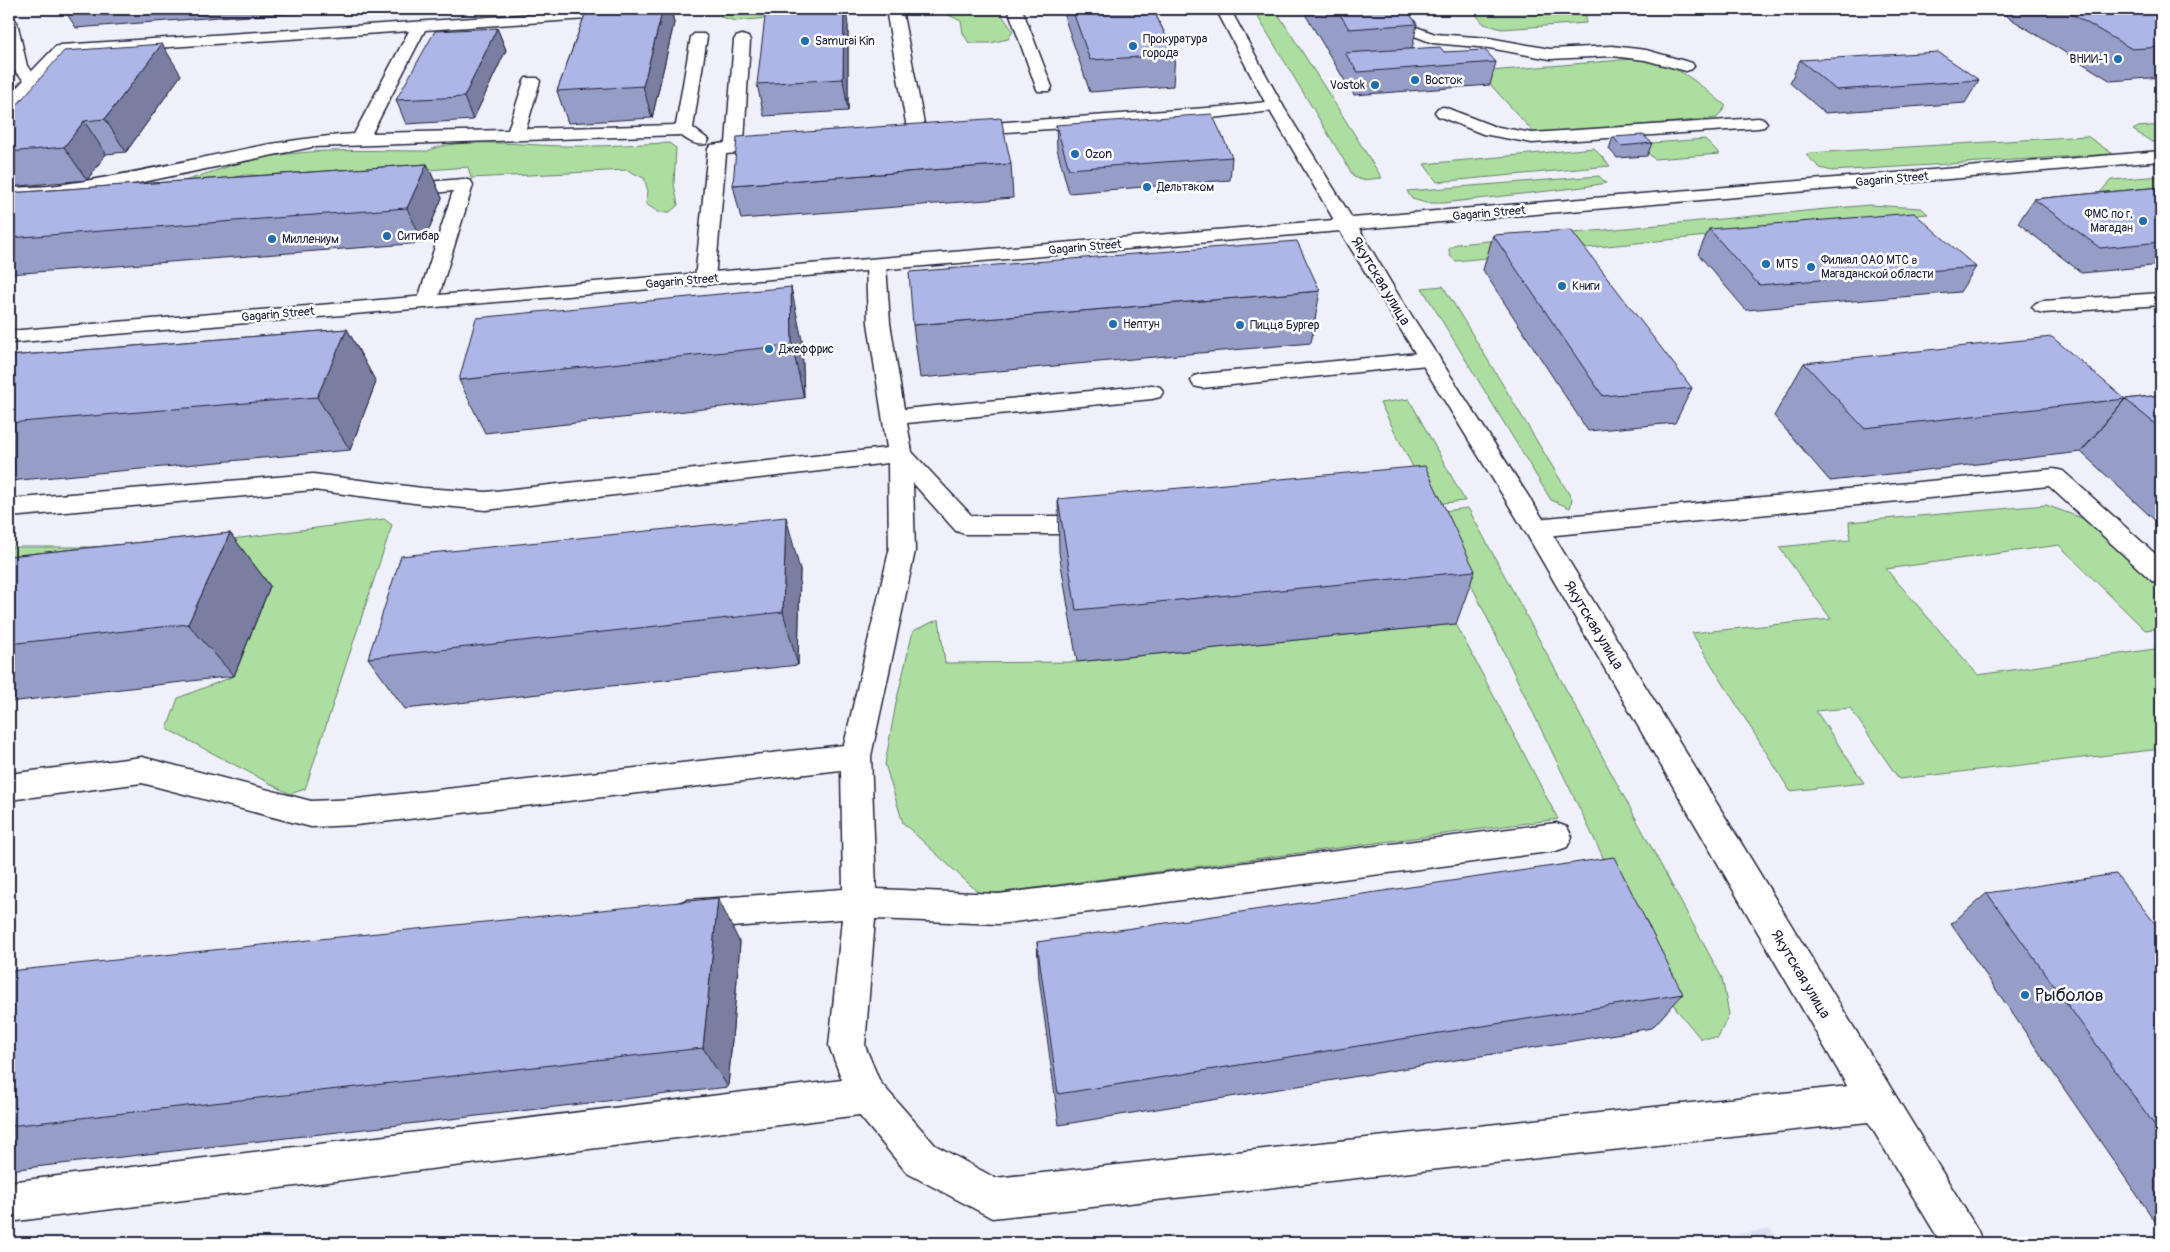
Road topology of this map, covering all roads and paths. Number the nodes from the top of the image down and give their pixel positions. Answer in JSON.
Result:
{"nodes":[{"id":1,"x":676,"y":9,"type":"edge"},
{"id":2,"x":1015,"y":9,"type":"edge"},
{"id":3,"x":1224,"y":9,"type":"edge"},
{"id":4,"x":1392,"y":9,"type":"edge"},
{"id":5,"x":895,"y":16,"type":"dead end"},
{"id":6,"x":9,"y":22,"type":"edge"},
{"id":7,"x":420,"y":26,"type":"junction"},
{"id":8,"x":190,"y":27,"type":"dead end"},
{"id":9,"x":699,"y":37,"type":"dead end"},
{"id":10,"x":742,"y":40,"type":"dead end"},
{"id":11,"x":178,"y":42,"type":"junction"},
{"id":12,"x":1686,"y":66,"type":"dead end"},
{"id":13,"x":33,"y":79,"type":"junction"},
{"id":14,"x":532,"y":81,"type":"dead end"},
{"id":15,"x":1044,"y":87,"type":"dead end"},
{"id":16,"x":9,"y":105,"type":"edge"},
{"id":17,"x":1275,"y":106,"type":"junction"},
{"id":18,"x":1444,"y":112,"type":"dead end"},
{"id":19,"x":1758,"y":124,"type":"dead end"},
{"id":20,"x":684,"y":130,"type":"junction"},
{"id":21,"x":917,"y":134,"type":"junction"},
{"id":22,"x":515,"y":135,"type":"junction"},
{"id":23,"x":898,"y":135,"type":"edge"},
{"id":24,"x":360,"y":139,"type":"junction"},
{"id":25,"x":792,"y":143,"type":"edge"},
{"id":26,"x":735,"y":148,"type":"junction"},
{"id":27,"x":717,"y":149,"type":"junction"},
{"id":28,"x":2161,"y":156,"type":"edge"},
{"id":29,"x":385,"y":191,"type":"edge"},
{"id":30,"x":9,"y":194,"type":"edge"},
{"id":31,"x":1347,"y":225,"type":"junction"},
{"id":32,"x":876,"y":265,"type":"junction"},
{"id":33,"x":705,"y":280,"type":"junction"},
{"id":34,"x":2161,"y":299,"type":"edge"},
{"id":35,"x":427,"y":302,"type":"junction"},
{"id":36,"x":2043,"y":307,"type":"dead end"},
{"id":37,"x":9,"y":337,"type":"edge"},
{"id":38,"x":1429,"y":359,"type":"junction"},
{"id":39,"x":1202,"y":381,"type":"dead end"},
{"id":40,"x":1152,"y":392,"type":"dead end"},
{"id":41,"x":894,"y":417,"type":"junction"},
{"id":42,"x":900,"y":454,"type":"junction"},
{"id":43,"x":9,"y":508,"type":"edge"},
{"id":44,"x":1115,"y":521,"type":"edge"},
{"id":45,"x":1536,"y":528,"type":"junction"},
{"id":46,"x":2161,"y":574,"type":"edge"},
{"id":47,"x":856,"y":756,"type":"junction"},
{"id":48,"x":9,"y":787,"type":"edge"},
{"id":49,"x":1556,"y":837,"type":"dead end"},
{"id":50,"x":860,"y":903,"type":"junction"},
{"id":51,"x":662,"y":917,"type":"edge"},
{"id":52,"x":867,"y":1095,"type":"junction"},
{"id":53,"x":1877,"y":1102,"type":"junction"},
{"id":54,"x":9,"y":1202,"type":"edge"},
{"id":55,"x":1963,"y":1243,"type":"edge"}],
"edges":[{"from":1,"to":7,"type":"main road"},
{"from":2,"to":15,"type":"main road"},
{"from":3,"to":17,"type":"main road","name":"Якутская улица"},
{"from":4,"to":12,"type":"main road"},
{"from":5,"to":21,"type":"main road"},
{"from":6,"to":13,"type":"main road"},
{"from":7,"to":11,"type":"main road"},
{"from":7,"to":24,"type":"main road"},
{"from":8,"to":11,"type":"main road"},
{"from":9,"to":20,"type":"main road"},
{"from":10,"to":26,"type":"main road"},
{"from":11,"to":13,"type":"main road"},
{"from":13,"to":16,"type":"main road"},
{"from":14,"to":22,"type":"main road"},
{"from":17,"to":21,"type":"main road"},
{"from":17,"to":31,"type":"main road","name":"Якутская улица"},
{"from":18,"to":19,"type":"main road"},
{"from":20,"to":22,"type":"main road"},
{"from":20,"to":27,"type":"main road"},
{"from":21,"to":23,"type":"main road"},
{"from":22,"to":24,"type":"main road"},
{"from":24,"to":30,"type":"main road"},
{"from":25,"to":26,"type":"main road"},
{"from":26,"to":27,"type":"main road"},
{"from":27,"to":33,"type":"main road"},
{"from":28,"to":31,"type":"main road","name":"Gagarin Street"},
{"from":29,"to":35,"type":"main road"},
{"from":31,"to":32,"type":"main road","name":"Gagarin Street"},
{"from":31,"to":38,"type":"main road","name":"Якутская улица"},
{"from":32,"to":33,"type":"main road","name":"Gagarin Street"},
{"from":32,"to":41,"type":"main road"},
{"from":33,"to":35,"type":"main road","name":"Gagarin Street"},
{"from":34,"to":36,"type":"main road"},
{"from":35,"to":37,"type":"main road","name":"Gagarin Street"},
{"from":38,"to":39,"type":"main road"},
{"from":38,"to":45,"type":"main road","name":"Якутская улица"},
{"from":40,"to":41,"type":"main road"},
{"from":41,"to":42,"type":"main road"},
{"from":42,"to":43,"type":"main road"},
{"from":42,"to":44,"type":"main road"},
{"from":42,"to":47,"type":"main road"},
{"from":45,"to":46,"type":"main road"},
{"from":45,"to":53,"type":"main road","name":"Якутская улица"},
{"from":47,"to":48,"type":"main road"},
{"from":47,"to":50,"type":"main road"},
{"from":49,"to":50,"type":"main road"},
{"from":50,"to":51,"type":"main road"},
{"from":50,"to":52,"type":"main road"},
{"from":52,"to":53,"type":"main road"},
{"from":52,"to":54,"type":"main road"},
{"from":53,"to":55,"type":"main road","name":"Якутская улица"}]}
